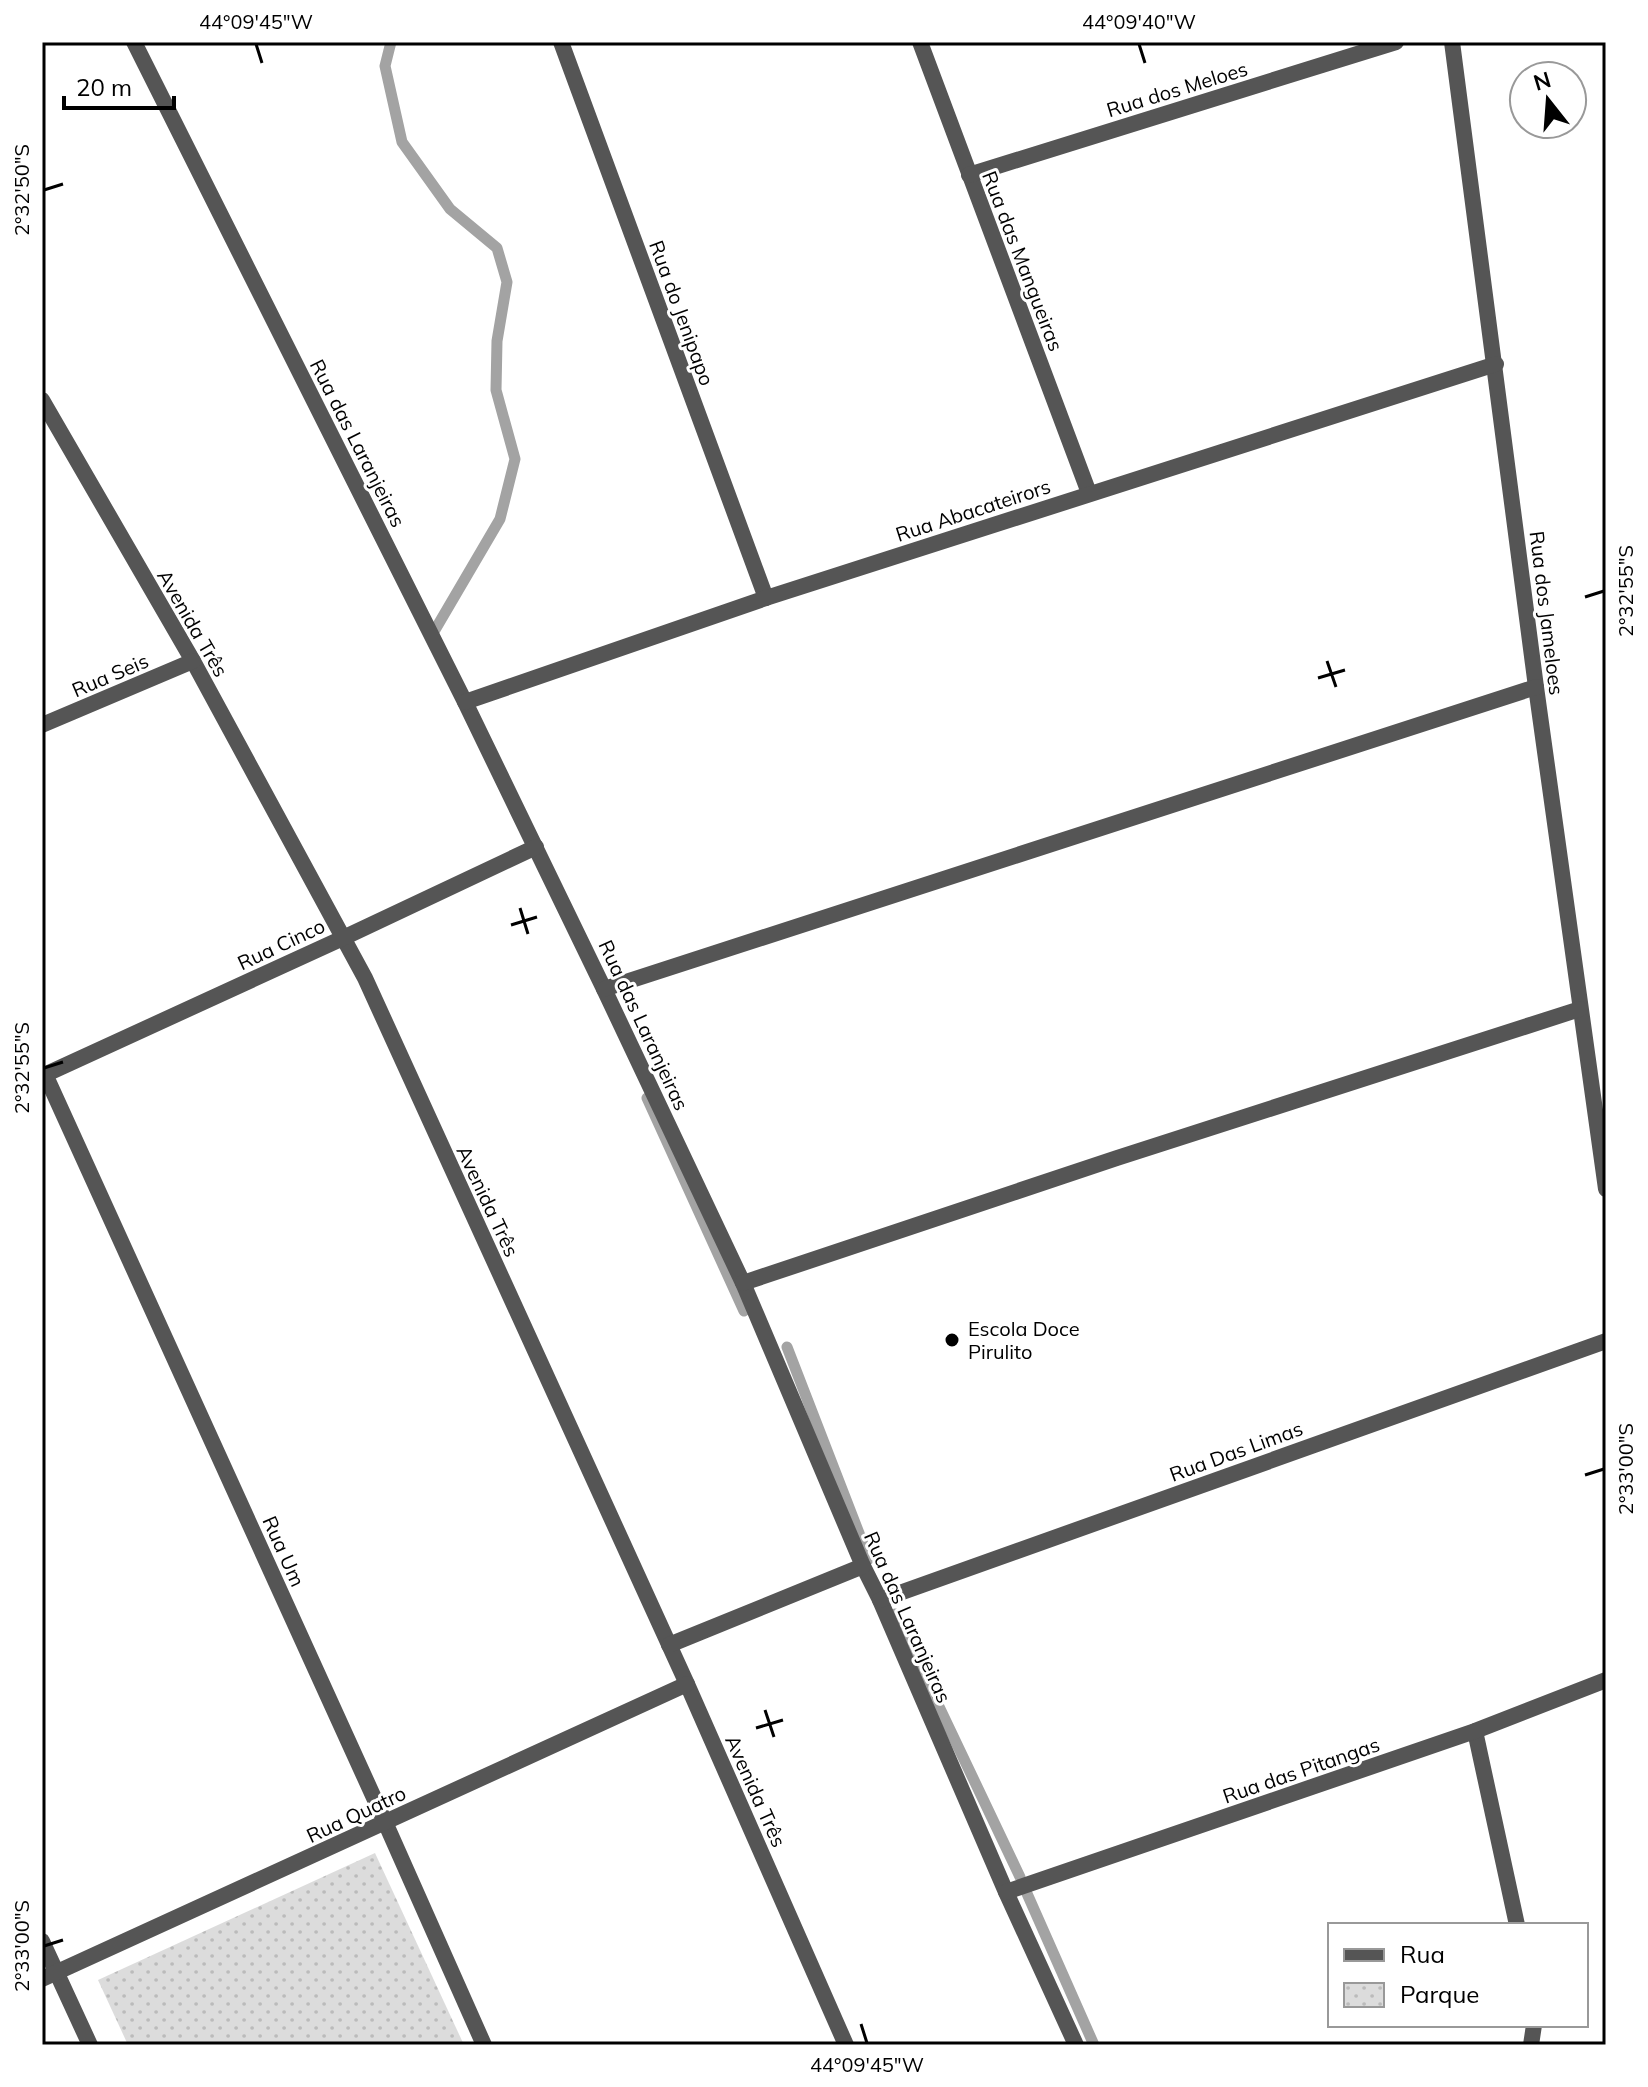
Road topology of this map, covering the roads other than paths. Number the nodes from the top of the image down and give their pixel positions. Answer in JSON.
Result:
{"nodes":[{"id":1,"x":134,"y":42,"type":"edge"},
{"id":2,"x":561,"y":42,"type":"edge"},
{"id":3,"x":920,"y":42,"type":"edge"},
{"id":4,"x":1396,"y":42,"type":"edge"},
{"id":5,"x":1452,"y":42,"type":"edge"},
{"id":6,"x":969,"y":175,"type":"junction"},
{"id":7,"x":1496,"y":364,"type":"junction"},
{"id":8,"x":42,"y":400,"type":"edge"},
{"id":9,"x":1089,"y":493,"type":"junction"},
{"id":10,"x":766,"y":598,"type":"junction"},
{"id":11,"x":193,"y":661,"type":"junction"},
{"id":12,"x":1536,"y":687,"type":"junction"},
{"id":13,"x":465,"y":702,"type":"junction"},
{"id":14,"x":42,"y":725,"type":"edge"},
{"id":15,"x":536,"y":847,"type":"junction"},
{"id":16,"x":343,"y":938,"type":"junction"},
{"id":17,"x":604,"y":989,"type":"junction"},
{"id":18,"x":1580,"y":1009,"type":"junction"},
{"id":19,"x":43,"y":1075,"type":"edge"},
{"id":20,"x":1606,"y":1189,"type":"edge"},
{"id":21,"x":743,"y":1283,"type":"junction"},
{"id":22,"x":1606,"y":1341,"type":"edge"},
{"id":23,"x":863,"y":1566,"type":"junction"},
{"id":24,"x":880,"y":1600,"type":"junction"},
{"id":25,"x":669,"y":1645,"type":"junction"},
{"id":26,"x":1606,"y":1680,"type":"edge"},
{"id":27,"x":687,"y":1684,"type":"junction"},
{"id":28,"x":1475,"y":1731,"type":"junction"},
{"id":29,"x":385,"y":1822,"type":"junction"},
{"id":30,"x":1006,"y":1892,"type":"junction"},
{"id":31,"x":1517,"y":1923,"type":"edge"},
{"id":32,"x":42,"y":1941,"type":"edge"},
{"id":33,"x":49,"y":1976,"type":"edge"},
{"id":34,"x":90,"y":2045,"type":"edge"},
{"id":35,"x":484,"y":2045,"type":"edge"},
{"id":36,"x":846,"y":2045,"type":"edge"},
{"id":37,"x":1076,"y":2045,"type":"edge"}],
"edges":[{"from":1,"to":13,"type":"street","name":"Rua das Laranjeiras"},
{"from":2,"to":10,"type":"street","name":"Rua do Jenipapo"},
{"from":3,"to":6,"type":"street","name":"Rua das Mangueiras"},
{"from":4,"to":6,"type":"street","name":"Rua dos Meloes"},
{"from":5,"to":7,"type":"street","name":"Rua dos Jameloes"},
{"from":6,"to":9,"type":"street","name":"Rua das Mangueiras"},
{"from":7,"to":9,"type":"street","name":"Rua Abacateirors"},
{"from":7,"to":12,"type":"street","name":"Rua dos Jameloes"},
{"from":8,"to":11,"type":"street","name":"Avenida Três"},
{"from":9,"to":10,"type":"street","name":"Rua Abacateirors"},
{"from":10,"to":13,"type":"street","name":"Rua Abacateirors"},
{"from":11,"to":14,"type":"street","name":"Rua Seis"},
{"from":11,"to":16,"type":"street","name":"Avenida Três"},
{"from":12,"to":17,"type":"street"},
{"from":12,"to":18,"type":"street","name":"Rua dos Jameloes"},
{"from":13,"to":15,"type":"street","name":"Rua das Laranjeiras"},
{"from":15,"to":16,"type":"street","name":"Rua Cinco"},
{"from":15,"to":17,"type":"street","name":"Rua das Laranjeiras"},
{"from":16,"to":19,"type":"street","name":"Rua Cinco"},
{"from":16,"to":25,"type":"street","name":"Avenida Três"},
{"from":17,"to":21,"type":"street","name":"Rua das Laranjeiras"},
{"from":18,"to":20,"type":"street","name":"Rua dos Jameloes"},
{"from":18,"to":21,"type":"street"},
{"from":19,"to":29,"type":"street","name":"Rua Um"},
{"from":21,"to":23,"type":"street","name":"Rua das Laranjeiras"},
{"from":22,"to":24,"type":"street","name":"Rua Das Limas"},
{"from":23,"to":24,"type":"street","name":"Rua das Laranjeiras"},
{"from":23,"to":25,"type":"street"},
{"from":24,"to":30,"type":"street","name":"Rua das Laranjeiras"},
{"from":25,"to":27,"type":"street","name":"Avenida Três"},
{"from":26,"to":28,"type":"street","name":"Rua das Pitangas"},
{"from":27,"to":29,"type":"street","name":"Rua Quatro"},
{"from":27,"to":36,"type":"street","name":"Avenida Três"},
{"from":28,"to":30,"type":"street","name":"Rua das Pitangas"},
{"from":28,"to":31,"type":"street"},
{"from":29,"to":33,"type":"street","name":"Rua Quatro"},
{"from":29,"to":35,"type":"street","name":"Rua Um"},
{"from":30,"to":37,"type":"street","name":"Rua das Laranjeiras"},
{"from":32,"to":33,"type":"street"},
{"from":33,"to":34,"type":"street"}]}
